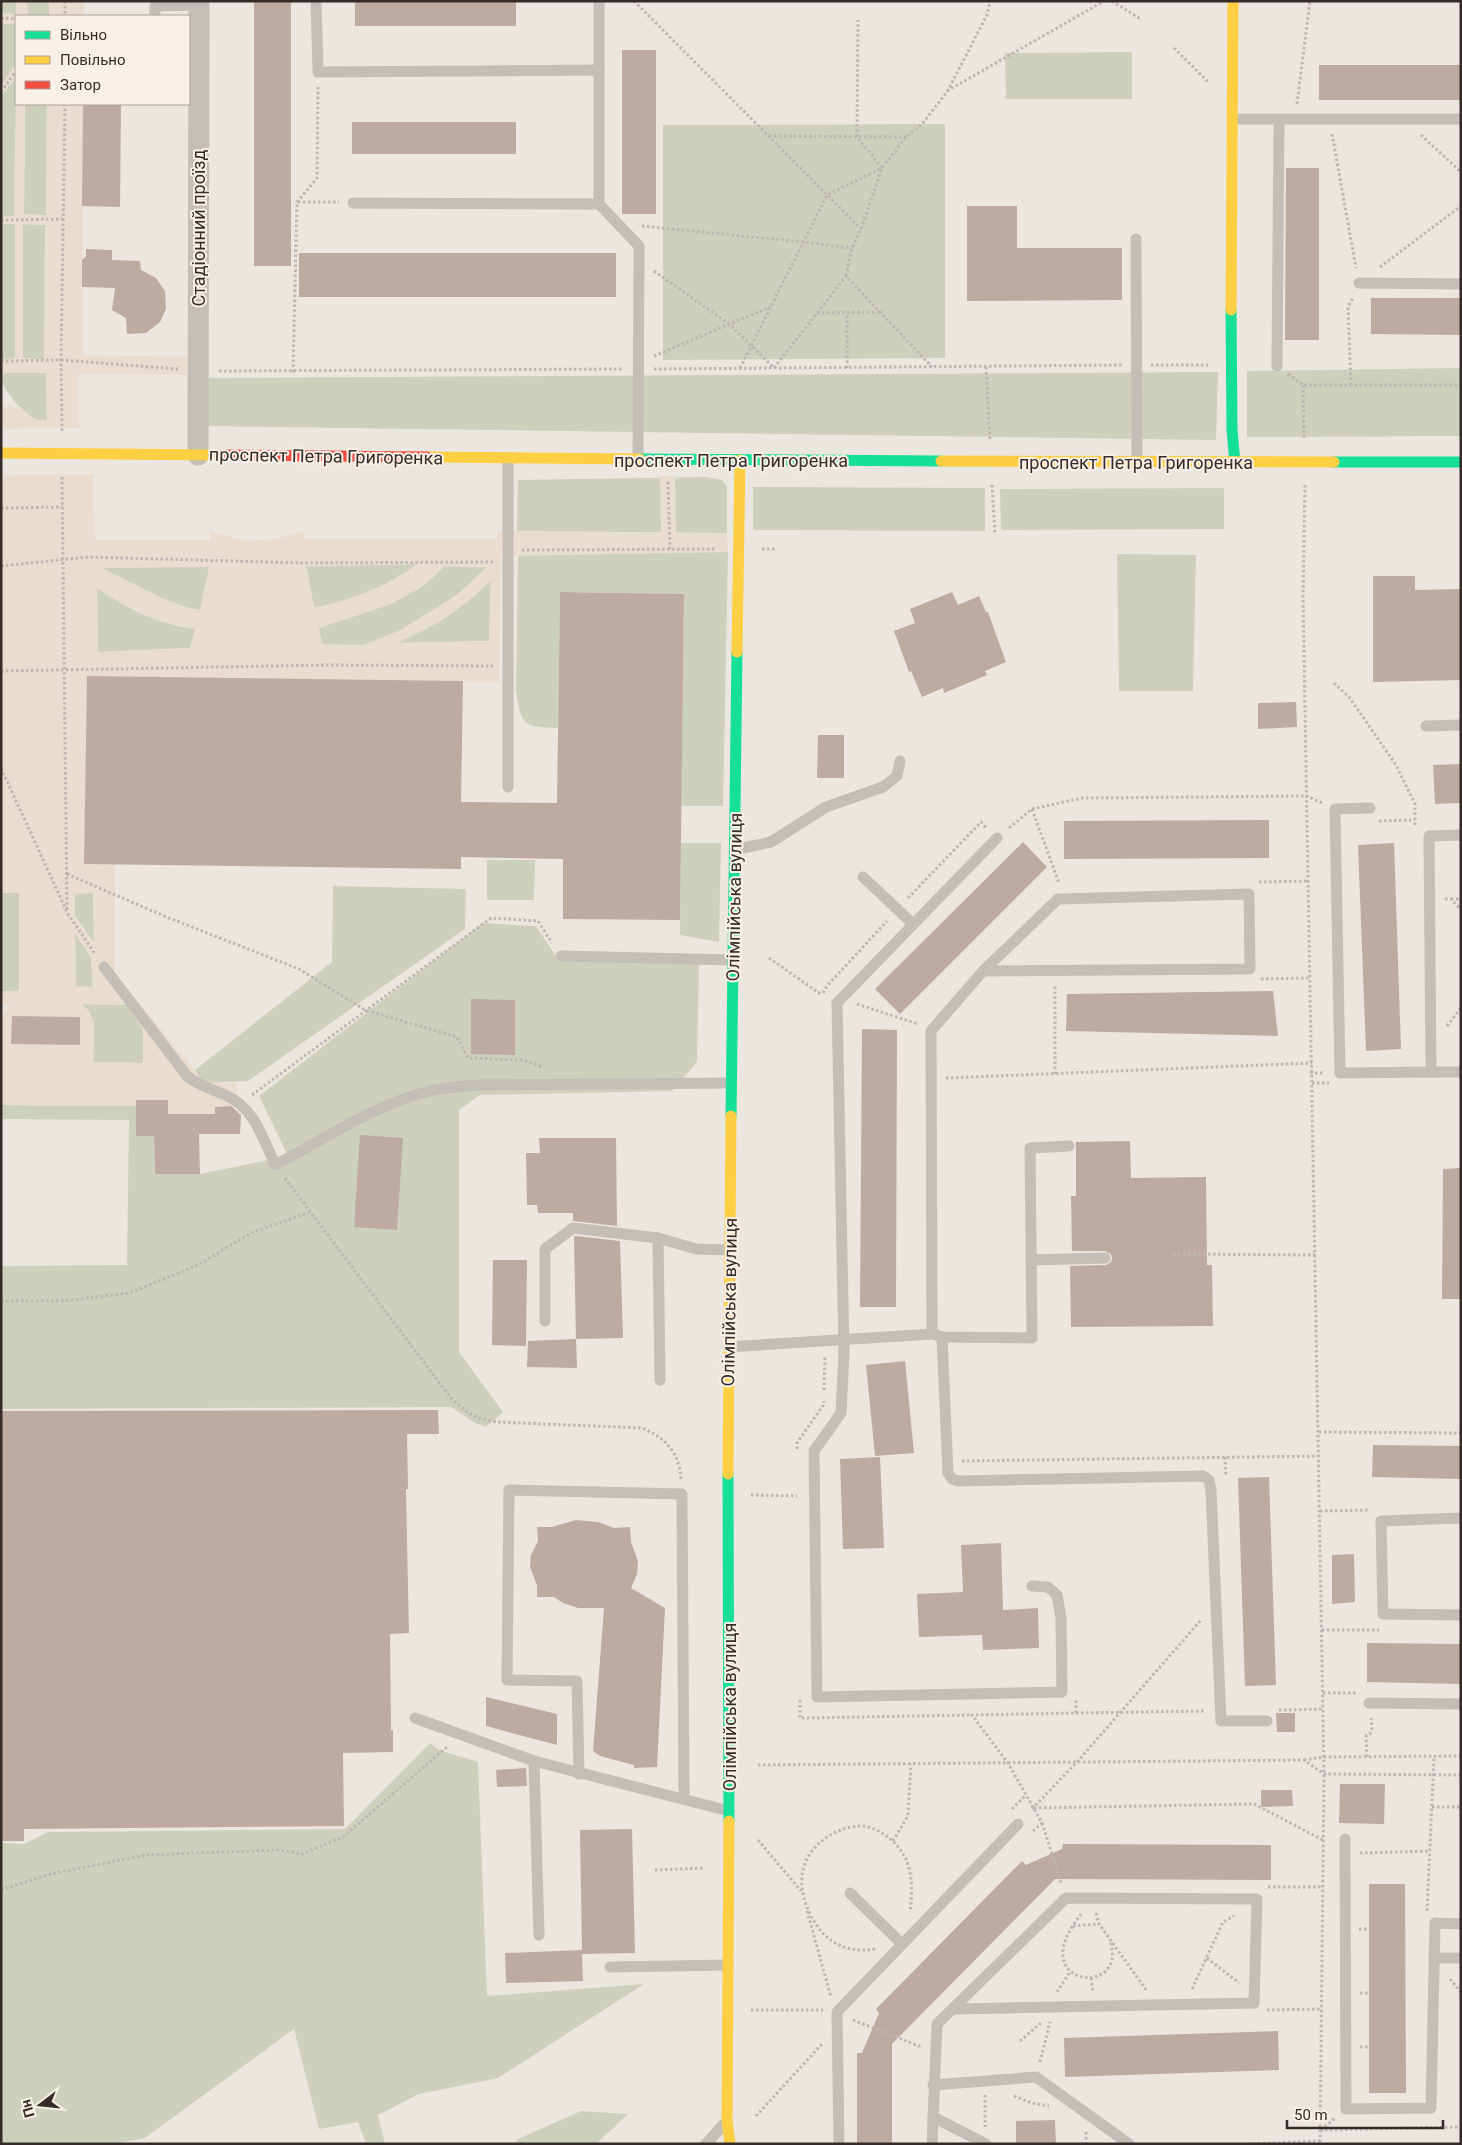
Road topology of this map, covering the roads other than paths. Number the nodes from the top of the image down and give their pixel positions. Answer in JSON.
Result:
{"nodes":[{"id":1,"x":316,"y":1,"type":"edge"},
{"id":2,"x":599,"y":1,"type":"edge"},
{"id":3,"x":1233,"y":1,"type":"edge"},
{"id":4,"x":199,"y":3,"type":"edge"},
{"id":5,"x":155,"y":15,"type":"edge"},
{"id":6,"x":1218,"y":32,"type":"dead end"},
{"id":7,"x":1233,"y":32,"type":"junction"},
{"id":8,"x":599,"y":70,"type":"junction"},
{"id":9,"x":194,"y":87,"type":"edge"},
{"id":10,"x":1232,"y":113,"type":"junction"},
{"id":11,"x":1461,"y":118,"type":"edge"},
{"id":12,"x":1279,"y":120,"type":"junction"},
{"id":13,"x":353,"y":202,"type":"road end"},
{"id":14,"x":599,"y":204,"type":"junction"},
{"id":15,"x":1136,"y":239,"type":"dead end"},
{"id":16,"x":1359,"y":283,"type":"road end"},
{"id":17,"x":1461,"y":284,"type":"edge"},
{"id":18,"x":1277,"y":366,"type":"road end"},
{"id":19,"x":1,"y":453,"type":"edge"},
{"id":20,"x":198,"y":455,"type":"junction"},
{"id":21,"x":508,"y":458,"type":"junction"},
{"id":22,"x":638,"y":459,"type":"junction"},
{"id":23,"x":740,"y":460,"type":"junction"},
{"id":24,"x":1137,"y":462,"type":"junction"},
{"id":25,"x":1461,"y":462,"type":"edge"},
{"id":26,"x":1235,"y":463,"type":"junction"},
{"id":27,"x":1461,"y":725,"type":"edge"},
{"id":28,"x":1426,"y":726,"type":"dead end"},
{"id":29,"x":900,"y":760,"type":"dead end"},
{"id":30,"x":508,"y":787,"type":"dead end"},
{"id":31,"x":1370,"y":808,"type":"dead end"},
{"id":32,"x":1461,"y":835,"type":"edge"},
{"id":33,"x":997,"y":838,"type":"road end"},
{"id":34,"x":734,"y":850,"type":"junction"},
{"id":35,"x":863,"y":877,"type":"dead end"},
{"id":36,"x":913,"y":924,"type":"junction"},
{"id":37,"x":561,"y":956,"type":"road end"},
{"id":38,"x":733,"y":960,"type":"junction"},
{"id":39,"x":104,"y":967,"type":"road end"},
{"id":40,"x":983,"y":971,"type":"junction"},
{"id":41,"x":1431,"y":1072,"type":"junction"},
{"id":42,"x":1461,"y":1072,"type":"edge"},
{"id":43,"x":731,"y":1083,"type":"junction"},
{"id":44,"x":1069,"y":1146,"type":"dead end"},
{"id":45,"x":658,"y":1238,"type":"junction"},
{"id":46,"x":729,"y":1250,"type":"junction"},
{"id":47,"x":1105,"y":1258,"type":"dead end"},
{"id":48,"x":1031,"y":1260,"type":"junction"},
{"id":49,"x":545,"y":1322,"type":"dead end"},
{"id":50,"x":937,"y":1335,"type":"junction"},
{"id":51,"x":844,"y":1340,"type":"junction"},
{"id":52,"x":728,"y":1347,"type":"junction"},
{"id":53,"x":660,"y":1380,"type":"dead end"},
{"id":54,"x":1461,"y":1518,"type":"edge"},
{"id":55,"x":1032,"y":1586,"type":"dead end"},
{"id":56,"x":1461,"y":1616,"type":"edge"},
{"id":57,"x":1369,"y":1703,"type":"dead end"},
{"id":58,"x":1461,"y":1704,"type":"edge"},
{"id":59,"x":415,"y":1718,"type":"dead end"},
{"id":60,"x":1267,"y":1721,"type":"dead end"},
{"id":61,"x":534,"y":1761,"type":"junction"},
{"id":62,"x":579,"y":1774,"type":"junction"},
{"id":63,"x":684,"y":1799,"type":"junction"},
{"id":64,"x":729,"y":1811,"type":"junction"},
{"id":65,"x":1018,"y":1824,"type":"road end"},
{"id":66,"x":1344,"y":1839,"type":"dead end"},
{"id":67,"x":850,"y":1893,"type":"dead end"},
{"id":68,"x":1461,"y":1924,"type":"edge"},
{"id":69,"x":539,"y":1935,"type":"dead end"},
{"id":70,"x":902,"y":1944,"type":"junction"},
{"id":71,"x":1434,"y":1958,"type":"junction"},
{"id":72,"x":1461,"y":1958,"type":"edge"},
{"id":73,"x":728,"y":1965,"type":"junction"},
{"id":74,"x":610,"y":1967,"type":"dead end"},
{"id":75,"x":954,"y":2008,"type":"junction"},
{"id":76,"x":933,"y":2085,"type":"junction"},
{"id":77,"x":933,"y":2117,"type":"junction"},
{"id":78,"x":727,"y":2120,"type":"junction"},
{"id":79,"x":986,"y":2143,"type":"edge"},
{"id":80,"x":706,"y":2144,"type":"edge"},
{"id":81,"x":730,"y":2144,"type":"edge"},
{"id":82,"x":839,"y":2144,"type":"edge"},
{"id":83,"x":932,"y":2144,"type":"edge"},
{"id":84,"x":1129,"y":2144,"type":"edge"}],
"edges":[{"from":1,"to":8,"type":"lane"},
{"from":2,"to":8,"type":"lane"},
{"from":3,"to":7,"type":"street"},
{"from":4,"to":5,"type":"lane"},
{"from":4,"to":9,"type":"street","name":"Стадіонний проїзд"},
{"from":6,"to":7,"type":"lane"},
{"from":7,"to":10,"type":"street"},
{"from":8,"to":14,"type":"lane"},
{"from":9,"to":20,"type":"street","name":"Стадіонний проїзд"},
{"from":10,"to":12,"type":"lane"},
{"from":10,"to":26,"type":"street"},
{"from":11,"to":12,"type":"lane"},
{"from":12,"to":18,"type":"lane"},
{"from":13,"to":14,"type":"lane"},
{"from":14,"to":22,"type":"lane"},
{"from":15,"to":24,"type":"lane"},
{"from":16,"to":17,"type":"lane"},
{"from":19,"to":20,"type":"street","name":"проспект Петра Григоренка"},
{"from":20,"to":21,"type":"street","name":"проспект Петра Григоренка"},
{"from":21,"to":22,"type":"street","name":"проспект Петра Григоренка"},
{"from":21,"to":30,"type":"lane"},
{"from":22,"to":23,"type":"street","name":"проспект Петра Григоренка"},
{"from":23,"to":24,"type":"street","name":"проспект Петра Григоренка"},
{"from":23,"to":34,"type":"street","name":"Олімпійська вулиця"},
{"from":24,"to":26,"type":"street","name":"проспект Петра Григоренка"},
{"from":25,"to":26,"type":"street","name":"проспект Петра Григоренка"},
{"from":27,"to":28,"type":"lane"},
{"from":29,"to":34,"type":"lane"},
{"from":31,"to":41,"type":"lane"},
{"from":32,"to":41,"type":"lane"},
{"from":33,"to":36,"type":"lane"},
{"from":34,"to":38,"type":"street","name":"Олімпійська вулиця"},
{"from":35,"to":36,"type":"lane"},
{"from":36,"to":51,"type":"lane"},
{"from":37,"to":38,"type":"lane"},
{"from":38,"to":43,"type":"street","name":"Олімпійська вулиця"},
{"from":39,"to":43,"type":"lane"},
{"from":40,"to":40,"type":"lane"},
{"from":40,"to":50,"type":"lane"},
{"from":41,"to":42,"type":"lane"},
{"from":43,"to":46,"type":"street","name":"Олімпійська вулиця"},
{"from":44,"to":48,"type":"lane"},
{"from":45,"to":46,"type":"lane"},
{"from":45,"to":49,"type":"lane"},
{"from":45,"to":53,"type":"lane"},
{"from":46,"to":52,"type":"street","name":"Олімпійська вулиця"},
{"from":47,"to":48,"type":"lane"},
{"from":48,"to":50,"type":"lane"},
{"from":50,"to":51,"type":"lane"},
{"from":50,"to":60,"type":"lane"},
{"from":51,"to":52,"type":"lane"},
{"from":51,"to":55,"type":"lane"},
{"from":52,"to":64,"type":"street","name":"Олімпійська вулиця"},
{"from":54,"to":56,"type":"lane"},
{"from":57,"to":58,"type":"lane"},
{"from":59,"to":61,"type":"lane"},
{"from":61,"to":62,"type":"lane"},
{"from":61,"to":69,"type":"lane"},
{"from":62,"to":63,"type":"lane"},
{"from":62,"to":63,"type":"lane"},
{"from":63,"to":64,"type":"lane"},
{"from":64,"to":73,"type":"street","name":"Олімпійська вулиця"},
{"from":65,"to":70,"type":"lane"},
{"from":66,"to":71,"type":"lane"},
{"from":67,"to":70,"type":"lane"},
{"from":68,"to":71,"type":"lane"},
{"from":70,"to":82,"type":"lane"},
{"from":71,"to":72,"type":"lane"},
{"from":73,"to":74,"type":"lane"},
{"from":73,"to":78,"type":"street","name":"Олімпійська вулиця"},
{"from":75,"to":75,"type":"lane"},
{"from":75,"to":76,"type":"lane"},
{"from":76,"to":77,"type":"lane"},
{"from":76,"to":84,"type":"lane"},
{"from":77,"to":79,"type":"lane"},
{"from":77,"to":83,"type":"lane"},
{"from":78,"to":80,"type":"lane"},
{"from":78,"to":81,"type":"street","name":"Олімпійська вулиця"}]}
